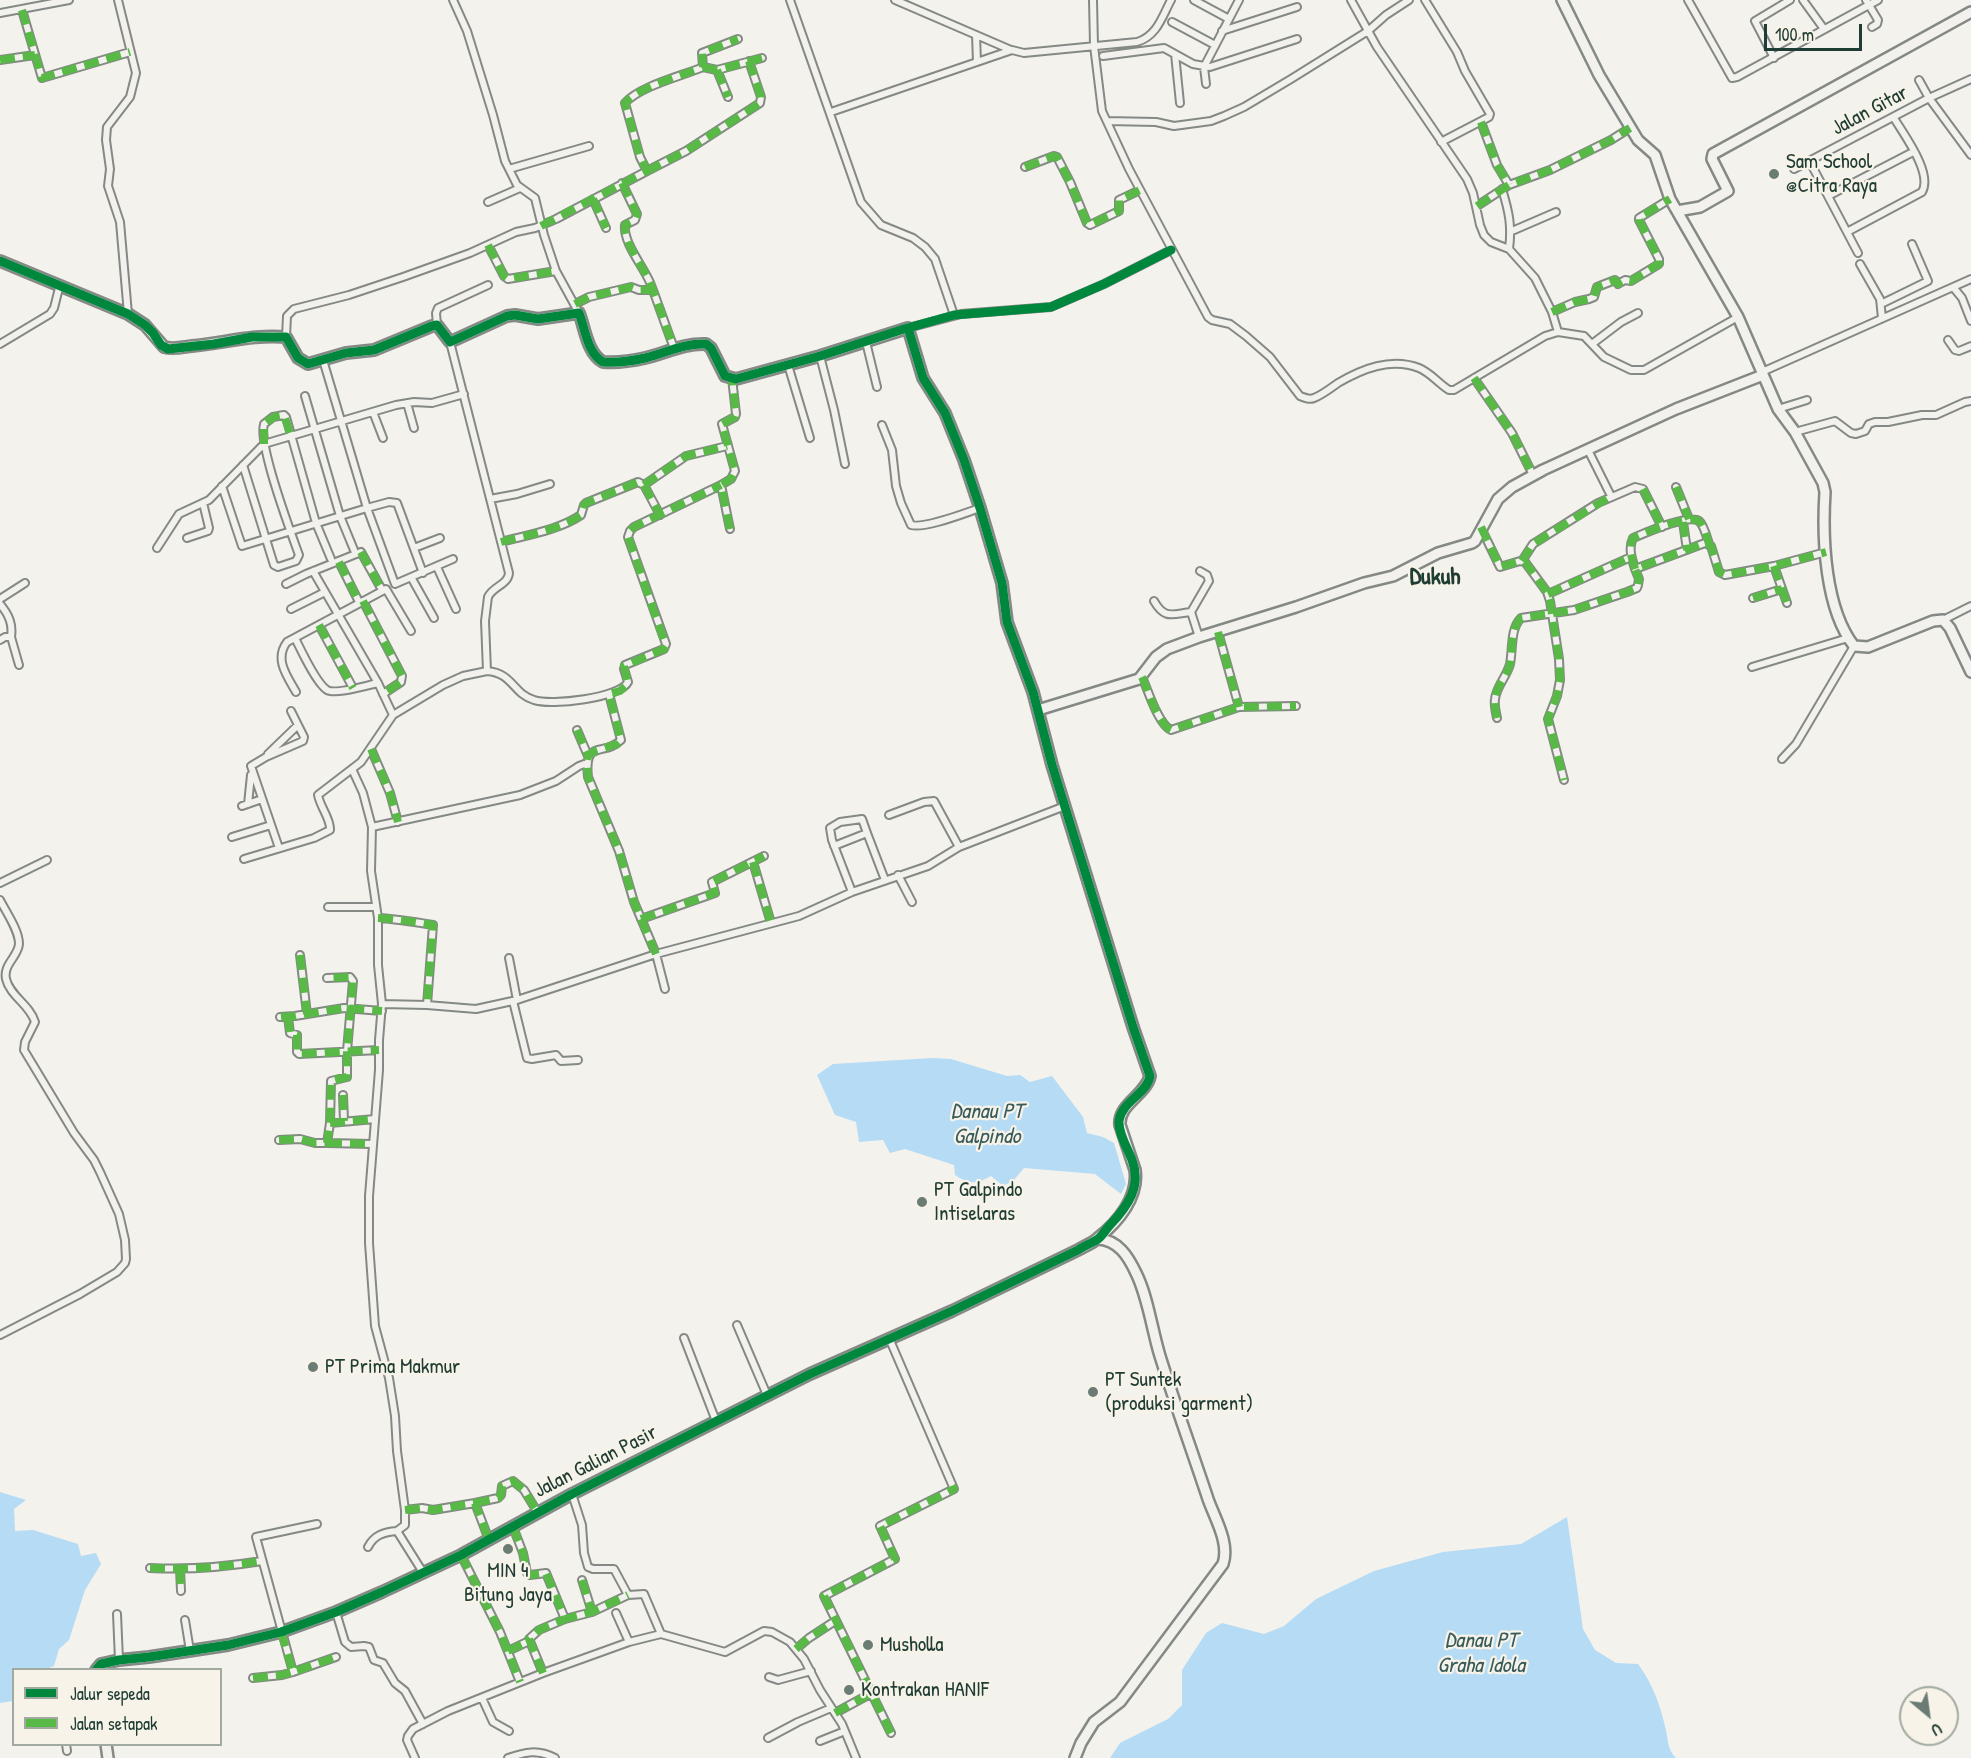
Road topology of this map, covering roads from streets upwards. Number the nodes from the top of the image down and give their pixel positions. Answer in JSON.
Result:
{"nodes":[{"id":1,"x":69,"y":0,"type":"edge"},
{"id":2,"x":118,"y":0,"type":"edge"},
{"id":3,"x":453,"y":0,"type":"edge"},
{"id":4,"x":790,"y":0,"type":"edge"},
{"id":5,"x":895,"y":0,"type":"edge"},
{"id":6,"x":1093,"y":0,"type":"edge"},
{"id":7,"x":1171,"y":0,"type":"edge"},
{"id":8,"x":1194,"y":0,"type":"edge"},
{"id":9,"x":1239,"y":0,"type":"edge"},
{"id":10,"x":1351,"y":0,"type":"edge"},
{"id":11,"x":1409,"y":0,"type":"edge"},
{"id":12,"x":1425,"y":0,"type":"edge"},
{"id":13,"x":1562,"y":0,"type":"edge"},
{"id":14,"x":1688,"y":0,"type":"edge"},
{"id":15,"x":1790,"y":0,"type":"edge"},
{"id":16,"x":1803,"y":0,"type":"edge"},
{"id":17,"x":1878,"y":0,"type":"edge"},
{"id":18,"x":1867,"y":2,"type":"edge"},
{"id":19,"x":1297,"y":7,"type":"dead end"},
{"id":20,"x":22,"y":10,"type":"junction"},
{"id":21,"x":1971,"y":12,"type":"edge"},
{"id":22,"x":0,"y":13,"type":"edge"},
{"id":23,"x":1229,"y":19,"type":"junction"},
{"id":24,"x":1172,"y":22,"type":"dead end"},
{"id":25,"x":1872,"y":27,"type":"dead end"},
{"id":26,"x":1824,"y":30,"type":"junction"},
{"id":27,"x":1222,"y":31,"type":"junction"},
{"id":28,"x":1368,"y":31,"type":"junction"},
{"id":29,"x":976,"y":35,"type":"junction"},
{"id":30,"x":738,"y":39,"type":"dead end"},
{"id":31,"x":1297,"y":39,"type":"dead end"},
{"id":32,"x":1215,"y":45,"type":"junction"},
{"id":33,"x":1094,"y":46,"type":"junction"},
{"id":34,"x":1012,"y":50,"type":"junction"},
{"id":35,"x":130,"y":52,"type":"junction"},
{"id":36,"x":1175,"y":54,"type":"junction"},
{"id":37,"x":35,"y":55,"type":"junction"},
{"id":38,"x":1103,"y":56,"type":"dead end"},
{"id":39,"x":762,"y":58,"type":"dead end"},
{"id":40,"x":1774,"y":58,"type":"junction"},
{"id":41,"x":0,"y":60,"type":"edge"},
{"id":42,"x":749,"y":62,"type":"junction"},
{"id":43,"x":977,"y":62,"type":"junction"},
{"id":44,"x":703,"y":67,"type":"junction"},
{"id":45,"x":1204,"y":67,"type":"junction"},
{"id":46,"x":717,"y":70,"type":"junction"},
{"id":47,"x":1971,"y":79,"type":"edge"},
{"id":48,"x":1919,"y":80,"type":"dead end"},
{"id":49,"x":1206,"y":84,"type":"dead end"},
{"id":50,"x":728,"y":97,"type":"dead end"},
{"id":51,"x":1929,"y":99,"type":"junction"},
{"id":52,"x":1180,"y":103,"type":"dead end"},
{"id":53,"x":831,"y":112,"type":"junction"},
{"id":54,"x":1894,"y":118,"type":"junction"},
{"id":55,"x":1107,"y":122,"type":"junction"},
{"id":56,"x":1481,"y":122,"type":"junction"},
{"id":57,"x":1630,"y":128,"type":"junction"},
{"id":58,"x":1441,"y":142,"type":"junction"},
{"id":59,"x":590,"y":146,"type":"dead end"},
{"id":60,"x":1913,"y":152,"type":"junction"},
{"id":61,"x":1971,"y":155,"type":"edge"},
{"id":62,"x":1810,"y":162,"type":"junction"},
{"id":63,"x":1025,"y":167,"type":"dead end"},
{"id":64,"x":509,"y":169,"type":"junction"},
{"id":65,"x":1794,"y":169,"type":"dead end"},
{"id":66,"x":647,"y":171,"type":"junction"},
{"id":67,"x":622,"y":183,"type":"junction"},
{"id":68,"x":1509,"y":185,"type":"junction"},
{"id":69,"x":520,"y":188,"type":"junction"},
{"id":70,"x":1502,"y":189,"type":"junction"},
{"id":71,"x":1140,"y":190,"type":"junction"},
{"id":72,"x":1828,"y":196,"type":"junction"},
{"id":73,"x":593,"y":199,"type":"junction"},
{"id":74,"x":1670,"y":199,"type":"junction"},
{"id":75,"x":488,"y":202,"type":"dead end"},
{"id":76,"x":1477,"y":206,"type":"junction"},
{"id":77,"x":1677,"y":211,"type":"junction"},
{"id":78,"x":1556,"y":212,"type":"dead end"},
{"id":79,"x":541,"y":226,"type":"junction"},
{"id":80,"x":606,"y":228,"type":"dead end"},
{"id":81,"x":1512,"y":231,"type":"junction"},
{"id":82,"x":1847,"y":232,"type":"junction"},
{"id":83,"x":488,"y":244,"type":"junction"},
{"id":84,"x":1912,"y":244,"type":"dead end"},
{"id":85,"x":1509,"y":249,"type":"junction"},
{"id":86,"x":1171,"y":250,"type":"junction"},
{"id":87,"x":1858,"y":254,"type":"dead end"},
{"id":88,"x":0,"y":261,"type":"edge"},
{"id":89,"x":1860,"y":264,"type":"dead end"},
{"id":90,"x":556,"y":271,"type":"junction"},
{"id":91,"x":1971,"y":279,"type":"edge"},
{"id":92,"x":60,"y":284,"type":"junction"},
{"id":93,"x":488,"y":285,"type":"dead end"},
{"id":94,"x":1953,"y":287,"type":"junction"},
{"id":95,"x":652,"y":290,"type":"junction"},
{"id":96,"x":1881,"y":304,"type":"junction"},
{"id":97,"x":577,"y":309,"type":"junction"},
{"id":98,"x":1552,"y":312,"type":"junction"},
{"id":99,"x":1638,"y":313,"type":"dead end"},
{"id":100,"x":128,"y":314,"type":"junction"},
{"id":101,"x":954,"y":315,"type":"junction"},
{"id":102,"x":1737,"y":317,"type":"junction"},
{"id":103,"x":1882,"y":318,"type":"junction"},
{"id":104,"x":1971,"y":321,"type":"edge"},
{"id":105,"x":437,"y":325,"type":"junction"},
{"id":106,"x":908,"y":328,"type":"junction"},
{"id":107,"x":1558,"y":332,"type":"junction"},
{"id":108,"x":286,"y":337,"type":"junction"},
{"id":109,"x":1948,"y":340,"type":"dead end"},
{"id":110,"x":450,"y":342,"type":"junction"},
{"id":111,"x":866,"y":342,"type":"junction"},
{"id":112,"x":0,"y":344,"type":"edge"},
{"id":113,"x":1592,"y":344,"type":"junction"},
{"id":114,"x":1971,"y":346,"type":"edge"},
{"id":115,"x":674,"y":348,"type":"junction"},
{"id":116,"x":820,"y":356,"type":"junction"},
{"id":117,"x":323,"y":360,"type":"junction"},
{"id":118,"x":788,"y":365,"type":"junction"},
{"id":119,"x":1762,"y":374,"type":"junction"},
{"id":120,"x":732,"y":378,"type":"junction"},
{"id":121,"x":1474,"y":378,"type":"junction"},
{"id":122,"x":877,"y":387,"type":"dead end"},
{"id":123,"x":464,"y":394,"type":"junction"},
{"id":124,"x":305,"y":396,"type":"dead end"},
{"id":125,"x":1807,"y":400,"type":"dead end"},
{"id":126,"x":1971,"y":401,"type":"edge"},
{"id":127,"x":407,"y":403,"type":"junction"},
{"id":128,"x":1778,"y":409,"type":"junction"},
{"id":129,"x":373,"y":412,"type":"junction"},
{"id":130,"x":340,"y":421,"type":"junction"},
{"id":131,"x":882,"y":425,"type":"dead end"},
{"id":132,"x":414,"y":428,"type":"dead end"},
{"id":133,"x":314,"y":429,"type":"junction"},
{"id":134,"x":1795,"y":432,"type":"junction"},
{"id":135,"x":291,"y":436,"type":"junction"},
{"id":136,"x":383,"y":438,"type":"dead end"},
{"id":137,"x":810,"y":438,"type":"dead end"},
{"id":138,"x":264,"y":444,"type":"junction"},
{"id":139,"x":727,"y":446,"type":"junction"},
{"id":140,"x":1588,"y":450,"type":"junction"},
{"id":141,"x":845,"y":464,"type":"dead end"},
{"id":142,"x":243,"y":465,"type":"junction"},
{"id":143,"x":1533,"y":475,"type":"junction"},
{"id":144,"x":550,"y":484,"type":"dead end"},
{"id":145,"x":644,"y":485,"type":"junction"},
{"id":146,"x":722,"y":485,"type":"junction"},
{"id":147,"x":222,"y":486,"type":"junction"},
{"id":148,"x":1676,"y":487,"type":"dead end"},
{"id":149,"x":1611,"y":496,"type":"junction"},
{"id":150,"x":490,"y":499,"type":"junction"},
{"id":151,"x":203,"y":503,"type":"junction"},
{"id":152,"x":367,"y":508,"type":"junction"},
{"id":153,"x":980,"y":508,"type":"junction"},
{"id":154,"x":660,"y":515,"type":"junction"},
{"id":155,"x":340,"y":516,"type":"junction"},
{"id":156,"x":1686,"y":520,"type":"junction"},
{"id":157,"x":316,"y":523,"type":"junction"},
{"id":158,"x":1662,"y":526,"type":"junction"},
{"id":159,"x":1481,"y":527,"type":"junction"},
{"id":160,"x":730,"y":529,"type":"dead end"},
{"id":161,"x":291,"y":531,"type":"junction"},
{"id":162,"x":187,"y":538,"type":"dead end"},
{"id":163,"x":440,"y":538,"type":"dead end"},
{"id":164,"x":266,"y":539,"type":"junction"},
{"id":165,"x":501,"y":542,"type":"junction"},
{"id":166,"x":1709,"y":544,"type":"junction"},
{"id":167,"x":157,"y":548,"type":"dead end"},
{"id":168,"x":414,"y":548,"type":"junction"},
{"id":169,"x":354,"y":550,"type":"dead end"},
{"id":170,"x":1687,"y":550,"type":"junction"},
{"id":171,"x":1826,"y":552,"type":"junction"},
{"id":172,"x":1631,"y":557,"type":"junction"},
{"id":173,"x":331,"y":559,"type":"dead end"},
{"id":174,"x":453,"y":559,"type":"dead end"},
{"id":175,"x":1522,"y":561,"type":"junction"},
{"id":176,"x":339,"y":562,"type":"junction"},
{"id":177,"x":1774,"y":566,"type":"junction"},
{"id":178,"x":437,"y":567,"type":"junction"},
{"id":179,"x":1635,"y":570,"type":"junction"},
{"id":180,"x":313,"y":571,"type":"junction"},
{"id":181,"x":1200,"y":571,"type":"dead end"},
{"id":182,"x":423,"y":573,"type":"junction"},
{"id":183,"x":411,"y":577,"type":"junction"},
{"id":184,"x":25,"y":583,"type":"dead end"},
{"id":185,"x":286,"y":584,"type":"dead end"},
{"id":186,"x":1782,"y":589,"type":"junction"},
{"id":187,"x":382,"y":590,"type":"junction"},
{"id":188,"x":325,"y":592,"type":"junction"},
{"id":189,"x":1548,"y":594,"type":"junction"},
{"id":190,"x":1753,"y":598,"type":"dead end"},
{"id":191,"x":0,"y":599,"type":"edge"},
{"id":192,"x":1154,"y":601,"type":"dead end"},
{"id":193,"x":361,"y":602,"type":"junction"},
{"id":194,"x":1787,"y":603,"type":"dead end"},
{"id":195,"x":0,"y":604,"type":"edge"},
{"id":196,"x":1971,"y":606,"type":"edge"},
{"id":197,"x":291,"y":609,"type":"dead end"},
{"id":198,"x":456,"y":609,"type":"dead end"},
{"id":199,"x":1191,"y":612,"type":"junction"},
{"id":200,"x":338,"y":614,"type":"junction"},
{"id":201,"x":1552,"y":614,"type":"junction"},
{"id":202,"x":434,"y":618,"type":"dead end"},
{"id":203,"x":1943,"y":620,"type":"junction"},
{"id":204,"x":319,"y":625,"type":"junction"},
{"id":205,"x":411,"y":631,"type":"dead end"},
{"id":206,"x":1218,"y":632,"type":"junction"},
{"id":207,"x":10,"y":637,"type":"junction"},
{"id":208,"x":1199,"y":637,"type":"junction"},
{"id":209,"x":295,"y":638,"type":"junction"},
{"id":210,"x":1848,"y":638,"type":"junction"},
{"id":211,"x":0,"y":640,"type":"edge"},
{"id":212,"x":1854,"y":646,"type":"junction"},
{"id":213,"x":19,"y":665,"type":"dead end"},
{"id":214,"x":1752,"y":667,"type":"dead end"},
{"id":215,"x":487,"y":671,"type":"junction"},
{"id":216,"x":1971,"y":672,"type":"edge"},
{"id":217,"x":1142,"y":676,"type":"junction"},
{"id":218,"x":378,"y":683,"type":"junction"},
{"id":219,"x":353,"y":688,"type":"junction"},
{"id":220,"x":296,"y":692,"type":"dead end"},
{"id":221,"x":383,"y":694,"type":"junction"},
{"id":222,"x":609,"y":694,"type":"junction"},
{"id":223,"x":1296,"y":706,"type":"dead end"},
{"id":224,"x":1239,"y":707,"type":"junction"},
{"id":225,"x":1038,"y":710,"type":"junction"},
{"id":226,"x":291,"y":711,"type":"dead end"},
{"id":227,"x":393,"y":715,"type":"junction"},
{"id":228,"x":1497,"y":718,"type":"dead end"},
{"id":229,"x":298,"y":725,"type":"junction"},
{"id":230,"x":577,"y":730,"type":"dead end"},
{"id":231,"x":371,"y":749,"type":"junction"},
{"id":232,"x":266,"y":757,"type":"junction"},
{"id":233,"x":1782,"y":759,"type":"dead end"},
{"id":234,"x":588,"y":760,"type":"junction"},
{"id":235,"x":352,"y":769,"type":"junction"},
{"id":236,"x":251,"y":771,"type":"junction"},
{"id":237,"x":1564,"y":780,"type":"dead end"},
{"id":238,"x":262,"y":799,"type":"junction"},
{"id":239,"x":1065,"y":806,"type":"junction"},
{"id":240,"x":889,"y":815,"type":"dead end"},
{"id":241,"x":398,"y":822,"type":"junction"},
{"id":242,"x":272,"y":825,"type":"junction"},
{"id":243,"x":372,"y":827,"type":"junction"},
{"id":244,"x":867,"y":833,"type":"junction"},
{"id":245,"x":232,"y":837,"type":"dead end"},
{"id":246,"x":834,"y":846,"type":"junction"},
{"id":247,"x":959,"y":847,"type":"junction"},
{"id":248,"x":279,"y":848,"type":"junction"},
{"id":249,"x":764,"y":856,"type":"dead end"},
{"id":250,"x":47,"y":860,"type":"dead end"},
{"id":251,"x":244,"y":860,"type":"dead end"},
{"id":252,"x":753,"y":862,"type":"junction"},
{"id":253,"x":898,"y":875,"type":"junction"},
{"id":254,"x":885,"y":880,"type":"junction"},
{"id":255,"x":0,"y":883,"type":"edge"},
{"id":256,"x":852,"y":892,"type":"junction"},
{"id":257,"x":0,"y":900,"type":"edge"},
{"id":258,"x":912,"y":902,"type":"dead end"},
{"id":259,"x":328,"y":907,"type":"dead end"},
{"id":260,"x":376,"y":907,"type":"junction"},
{"id":261,"x":378,"y":918,"type":"junction"},
{"id":262,"x":641,"y":920,"type":"junction"},
{"id":263,"x":771,"y":923,"type":"junction"},
{"id":264,"x":656,"y":954,"type":"junction"},
{"id":265,"x":300,"y":955,"type":"dead end"},
{"id":266,"x":509,"y":958,"type":"dead end"},
{"id":267,"x":327,"y":978,"type":"dead end"},
{"id":268,"x":665,"y":989,"type":"dead end"},
{"id":269,"x":515,"y":1000,"type":"junction"},
{"id":270,"x":382,"y":1004,"type":"junction"},
{"id":271,"x":427,"y":1005,"type":"junction"},
{"id":272,"x":350,"y":1008,"type":"junction"},
{"id":273,"x":382,"y":1011,"type":"junction"},
{"id":274,"x":307,"y":1014,"type":"junction"},
{"id":275,"x":379,"y":1050,"type":"junction"},
{"id":276,"x":347,"y":1052,"type":"junction"},
{"id":277,"x":578,"y":1060,"type":"dead end"},
{"id":278,"x":343,"y":1095,"type":"dead end"},
{"id":279,"x":375,"y":1119,"type":"junction"},
{"id":280,"x":344,"y":1121,"type":"junction"},
{"id":281,"x":330,"y":1123,"type":"junction"},
{"id":282,"x":279,"y":1140,"type":"dead end"},
{"id":283,"x":327,"y":1143,"type":"junction"},
{"id":284,"x":372,"y":1144,"type":"junction"},
{"id":285,"x":1098,"y":1239,"type":"junction"},
{"id":286,"x":737,"y":1324,"type":"dead end"},
{"id":287,"x":0,"y":1335,"type":"edge"},
{"id":288,"x":684,"y":1338,"type":"dead end"},
{"id":289,"x":889,"y":1338,"type":"junction"},
{"id":290,"x":766,"y":1395,"type":"junction"},
{"id":291,"x":716,"y":1421,"type":"junction"},
{"id":292,"x":572,"y":1494,"type":"junction"},
{"id":293,"x":475,"y":1503,"type":"junction"},
{"id":294,"x":405,"y":1510,"type":"junction"},
{"id":295,"x":538,"y":1513,"type":"junction"},
{"id":296,"x":317,"y":1524,"type":"dead end"},
{"id":297,"x":513,"y":1527,"type":"junction"},
{"id":298,"x":397,"y":1531,"type":"junction"},
{"id":299,"x":489,"y":1540,"type":"junction"},
{"id":300,"x":368,"y":1547,"type":"dead end"},
{"id":301,"x":461,"y":1555,"type":"junction"},
{"id":302,"x":262,"y":1561,"type":"junction"},
{"id":303,"x":150,"y":1568,"type":"dead end"},
{"id":304,"x":180,"y":1569,"type":"junction"},
{"id":305,"x":527,"y":1573,"type":"junction"},
{"id":306,"x":424,"y":1574,"type":"junction"},
{"id":307,"x":519,"y":1574,"type":"dead end"},
{"id":308,"x":582,"y":1580,"type":"dead end"},
{"id":309,"x":181,"y":1591,"type":"dead end"},
{"id":310,"x":628,"y":1595,"type":"junction"},
{"id":311,"x":336,"y":1612,"type":"junction"},
{"id":312,"x":592,"y":1612,"type":"junction"},
{"id":313,"x":616,"y":1613,"type":"dead end"},
{"id":314,"x":117,"y":1614,"type":"dead end"},
{"id":315,"x":565,"y":1619,"type":"junction"},
{"id":316,"x":185,"y":1620,"type":"dead end"},
{"id":317,"x":835,"y":1621,"type":"junction"},
{"id":318,"x":281,"y":1632,"type":"junction"},
{"id":319,"x":661,"y":1634,"type":"junction"},
{"id":320,"x":529,"y":1641,"type":"junction"},
{"id":321,"x":629,"y":1642,"type":"junction"},
{"id":322,"x":796,"y":1649,"type":"junction"},
{"id":323,"x":190,"y":1651,"type":"junction"},
{"id":324,"x":508,"y":1651,"type":"junction"},
{"id":325,"x":336,"y":1657,"type":"dead end"},
{"id":326,"x":119,"y":1660,"type":"junction"},
{"id":327,"x":98,"y":1668,"type":"edge"},
{"id":328,"x":292,"y":1671,"type":"junction"},
{"id":329,"x":811,"y":1671,"type":"junction"},
{"id":330,"x":543,"y":1673,"type":"junction"},
{"id":331,"x":769,"y":1677,"type":"dead end"},
{"id":332,"x":253,"y":1678,"type":"dead end"},
{"id":333,"x":520,"y":1682,"type":"junction"},
{"id":334,"x":870,"y":1694,"type":"junction"},
{"id":335,"x":482,"y":1698,"type":"junction"},
{"id":336,"x":833,"y":1711,"type":"junction"},
{"id":337,"x":423,"y":1724,"type":"junction"},
{"id":338,"x":509,"y":1731,"type":"dead end"},
{"id":339,"x":845,"y":1731,"type":"junction"},
{"id":340,"x":891,"y":1733,"type":"dead end"},
{"id":341,"x":768,"y":1738,"type":"dead end"},
{"id":342,"x":820,"y":1741,"type":"dead end"},
{"id":343,"x":415,"y":1758,"type":"edge"},
{"id":344,"x":508,"y":1758,"type":"edge"},
{"id":345,"x":555,"y":1758,"type":"edge"},
{"id":346,"x":856,"y":1758,"type":"edge"},
{"id":347,"x":1075,"y":1758,"type":"edge"}],
"edges":[{"from":1,"to":20,"type":"street"},
{"from":2,"to":35,"type":"street"},
{"from":3,"to":64,"type":"street"},
{"from":4,"to":53,"type":"street"},
{"from":5,"to":29,"type":"street"},
{"from":6,"to":33,"type":"street"},
{"from":7,"to":33,"type":"street"},
{"from":8,"to":23,"type":"street"},
{"from":9,"to":23,"type":"street"},
{"from":10,"to":28,"type":"street"},
{"from":11,"to":28,"type":"street"},
{"from":12,"to":56,"type":"street"},
{"from":13,"to":57,"type":"street"},
{"from":14,"to":40,"type":"street"},
{"from":15,"to":40,"type":"street"},
{"from":16,"to":26,"type":"street"},
{"from":17,"to":18,"type":"street"},
{"from":18,"to":25,"type":"street"},
{"from":18,"to":26,"type":"street"},
{"from":19,"to":27,"type":"street"},
{"from":20,"to":22,"type":"street"},
{"from":20,"to":37,"type":"street"},
{"from":21,"to":77,"type":"street"},
{"from":23,"to":27,"type":"street"},
{"from":24,"to":32,"type":"street"},
{"from":26,"to":40,"type":"street"},
{"from":27,"to":32,"type":"street"},
{"from":28,"to":55,"type":"street"},
{"from":28,"to":58,"type":"street"},
{"from":29,"to":34,"type":"street"},
{"from":29,"to":43,"type":"street"},
{"from":30,"to":44,"type":"street"},
{"from":31,"to":45,"type":"street"},
{"from":32,"to":45,"type":"street"},
{"from":33,"to":34,"type":"street"},
{"from":33,"to":55,"type":"street"},
{"from":34,"to":43,"type":"street"},
{"from":35,"to":37,"type":"street"},
{"from":35,"to":100,"type":"street"},
{"from":36,"to":38,"type":"street"},
{"from":36,"to":45,"type":"street"},
{"from":36,"to":52,"type":"street"},
{"from":37,"to":41,"type":"street"},
{"from":39,"to":42,"type":"street"},
{"from":42,"to":46,"type":"street"},
{"from":42,"to":66,"type":"street"},
{"from":43,"to":53,"type":"street"},
{"from":44,"to":46,"type":"street"},
{"from":44,"to":66,"type":"street"},
{"from":45,"to":49,"type":"street"},
{"from":46,"to":50,"type":"street"},
{"from":47,"to":51,"type":"street","name":"Jalan Gitar"},
{"from":48,"to":51,"type":"street","name":"Jalan Gitar"},
{"from":51,"to":54,"type":"street","name":"Jalan Gitar"},
{"from":51,"to":61,"type":"street","name":"Jalan Gitar"},
{"from":53,"to":101,"type":"street"},
{"from":54,"to":60,"type":"street"},
{"from":54,"to":62,"type":"street","name":"Jalan Gitar"},
{"from":55,"to":71,"type":"street"},
{"from":56,"to":58,"type":"street"},
{"from":56,"to":68,"type":"street"},
{"from":57,"to":68,"type":"street"},
{"from":57,"to":74,"type":"street"},
{"from":58,"to":76,"type":"street"},
{"from":59,"to":64,"type":"street"},
{"from":60,"to":72,"type":"street"},
{"from":60,"to":82,"type":"street"},
{"from":62,"to":65,"type":"street","name":"Jalan Gitar"},
{"from":62,"to":72,"type":"street"},
{"from":63,"to":71,"type":"street"},
{"from":64,"to":69,"type":"street"},
{"from":66,"to":67,"type":"street"},
{"from":67,"to":73,"type":"street"},
{"from":67,"to":95,"type":"street"},
{"from":68,"to":70,"type":"street"},
{"from":69,"to":75,"type":"street"},
{"from":69,"to":79,"type":"street"},
{"from":70,"to":76,"type":"street"},
{"from":70,"to":81,"type":"street"},
{"from":71,"to":86,"type":"street"},
{"from":72,"to":82,"type":"street"},
{"from":73,"to":79,"type":"street"},
{"from":73,"to":80,"type":"street"},
{"from":74,"to":77,"type":"street"},
{"from":74,"to":98,"type":"street"},
{"from":76,"to":85,"type":"street"},
{"from":77,"to":102,"type":"street"},
{"from":78,"to":81,"type":"street"},
{"from":79,"to":83,"type":"street"},
{"from":79,"to":90,"type":"street"},
{"from":81,"to":85,"type":"street"},
{"from":82,"to":87,"type":"street"},
{"from":83,"to":90,"type":"street"},
{"from":83,"to":108,"type":"street"},
{"from":84,"to":96,"type":"street"},
{"from":85,"to":98,"type":"street"},
{"from":86,"to":101,"type":"street"},
{"from":86,"to":121,"type":"street"},
{"from":88,"to":92,"type":"street"},
{"from":89,"to":96,"type":"street"},
{"from":90,"to":97,"type":"street"},
{"from":91,"to":94,"type":"street"},
{"from":92,"to":100,"type":"street"},
{"from":92,"to":112,"type":"street"},
{"from":93,"to":105,"type":"street"},
{"from":94,"to":103,"type":"street"},
{"from":94,"to":104,"type":"street"},
{"from":95,"to":97,"type":"street"},
{"from":95,"to":115,"type":"street"},
{"from":96,"to":103,"type":"street"},
{"from":97,"to":110,"type":"street"},
{"from":97,"to":115,"type":"street"},
{"from":98,"to":107,"type":"street"},
{"from":99,"to":113,"type":"street"},
{"from":100,"to":108,"type":"street"},
{"from":101,"to":106,"type":"street"},
{"from":102,"to":113,"type":"street"},
{"from":102,"to":119,"type":"street"},
{"from":103,"to":119,"type":"street"},
{"from":105,"to":110,"type":"street"},
{"from":105,"to":117,"type":"street"},
{"from":106,"to":111,"type":"street"},
{"from":106,"to":153,"type":"street"},
{"from":107,"to":113,"type":"street"},
{"from":107,"to":121,"type":"street"},
{"from":108,"to":117,"type":"street"},
{"from":109,"to":114,"type":"street"},
{"from":110,"to":123,"type":"street"},
{"from":111,"to":116,"type":"street"},
{"from":111,"to":122,"type":"street"},
{"from":115,"to":120,"type":"street"},
{"from":116,"to":118,"type":"street"},
{"from":116,"to":141,"type":"street"},
{"from":117,"to":130,"type":"street"},
{"from":118,"to":120,"type":"street"},
{"from":118,"to":137,"type":"street"},
{"from":119,"to":128,"type":"street"},
{"from":119,"to":140,"type":"street"},
{"from":120,"to":139,"type":"street"},
{"from":121,"to":143,"type":"street"},
{"from":123,"to":127,"type":"street"},
{"from":123,"to":150,"type":"street"},
{"from":124,"to":133,"type":"street"},
{"from":125,"to":128,"type":"street"},
{"from":126,"to":134,"type":"street"},
{"from":127,"to":129,"type":"street"},
{"from":127,"to":132,"type":"street"},
{"from":128,"to":134,"type":"street"},
{"from":129,"to":130,"type":"street"},
{"from":129,"to":136,"type":"street"},
{"from":130,"to":133,"type":"street"},
{"from":130,"to":152,"type":"street"},
{"from":131,"to":153,"type":"street"},
{"from":133,"to":135,"type":"street"},
{"from":133,"to":155,"type":"street"},
{"from":134,"to":171,"type":"street"},
{"from":135,"to":138,"type":"street"},
{"from":135,"to":138,"type":"street"},
{"from":135,"to":157,"type":"street"},
{"from":138,"to":142,"type":"street"},
{"from":138,"to":161,"type":"street"},
{"from":139,"to":145,"type":"street"},
{"from":139,"to":146,"type":"street"},
{"from":140,"to":143,"type":"street"},
{"from":140,"to":149,"type":"street"},
{"from":142,"to":147,"type":"street"},
{"from":142,"to":164,"type":"street"},
{"from":143,"to":159,"type":"street"},
{"from":144,"to":150,"type":"street"},
{"from":145,"to":154,"type":"street"},
{"from":145,"to":165,"type":"street"},
{"from":146,"to":154,"type":"street"},
{"from":146,"to":160,"type":"street"},
{"from":147,"to":151,"type":"street"},
{"from":147,"to":164,"type":"street"},
{"from":148,"to":156,"type":"street"},
{"from":149,"to":158,"type":"street"},
{"from":149,"to":175,"type":"street"},
{"from":150,"to":165,"type":"street"},
{"from":151,"to":162,"type":"street"},
{"from":151,"to":167,"type":"street"},
{"from":152,"to":155,"type":"street"},
{"from":152,"to":168,"type":"street"},
{"from":152,"to":183,"type":"street"},
{"from":153,"to":225,"type":"street"},
{"from":154,"to":222,"type":"street"},
{"from":155,"to":157,"type":"street"},
{"from":155,"to":169,"type":"street"},
{"from":156,"to":158,"type":"street"},
{"from":156,"to":166,"type":"street"},
{"from":156,"to":170,"type":"street"},
{"from":157,"to":161,"type":"street"},
{"from":157,"to":173,"type":"street"},
{"from":158,"to":172,"type":"street"},
{"from":159,"to":175,"type":"street"},
{"from":159,"to":206,"type":"street"},
{"from":161,"to":164,"type":"street"},
{"from":161,"to":164,"type":"street"},
{"from":163,"to":168,"type":"street"},
{"from":165,"to":215,"type":"street"},
{"from":166,"to":170,"type":"street"},
{"from":166,"to":177,"type":"street"},
{"from":168,"to":182,"type":"street"},
{"from":170,"to":179,"type":"street"},
{"from":171,"to":177,"type":"street"},
{"from":171,"to":210,"type":"street"},
{"from":172,"to":179,"type":"street"},
{"from":172,"to":189,"type":"street"},
{"from":174,"to":178,"type":"street"},
{"from":175,"to":189,"type":"street"},
{"from":176,"to":180,"type":"street"},
{"from":176,"to":187,"type":"street"},
{"from":176,"to":193,"type":"street"},
{"from":177,"to":186,"type":"street"},
{"from":178,"to":182,"type":"street"},
{"from":178,"to":198,"type":"street"},
{"from":179,"to":201,"type":"street"},
{"from":180,"to":185,"type":"street"},
{"from":180,"to":188,"type":"street"},
{"from":181,"to":199,"type":"street"},
{"from":182,"to":183,"type":"street"},
{"from":183,"to":202,"type":"street"},
{"from":184,"to":191,"type":"street"},
{"from":186,"to":190,"type":"street"},
{"from":186,"to":194,"type":"street"},
{"from":187,"to":193,"type":"street"},
{"from":187,"to":205,"type":"street"},
{"from":188,"to":197,"type":"street"},
{"from":188,"to":200,"type":"street"},
{"from":189,"to":201,"type":"street"},
{"from":192,"to":199,"type":"street"},
{"from":193,"to":200,"type":"street"},
{"from":193,"to":221,"type":"street"},
{"from":195,"to":207,"type":"street"},
{"from":196,"to":203,"type":"street"},
{"from":199,"to":208,"type":"street"},
{"from":200,"to":204,"type":"street"},
{"from":200,"to":218,"type":"street"},
{"from":201,"to":228,"type":"street"},
{"from":201,"to":237,"type":"street"},
{"from":203,"to":212,"type":"street"},
{"from":203,"to":216,"type":"street"},
{"from":204,"to":209,"type":"street"},
{"from":204,"to":219,"type":"street"},
{"from":206,"to":208,"type":"street"},
{"from":206,"to":224,"type":"street"},
{"from":207,"to":211,"type":"street"},
{"from":207,"to":213,"type":"street"},
{"from":208,"to":217,"type":"street"},
{"from":209,"to":219,"type":"street"},
{"from":209,"to":220,"type":"street"},
{"from":210,"to":212,"type":"street"},
{"from":210,"to":214,"type":"street"},
{"from":212,"to":233,"type":"street"},
{"from":215,"to":222,"type":"street"},
{"from":215,"to":227,"type":"street"},
{"from":217,"to":224,"type":"street"},
{"from":217,"to":225,"type":"street"},
{"from":218,"to":219,"type":"street"},
{"from":218,"to":221,"type":"street"},
{"from":221,"to":227,"type":"street"},
{"from":222,"to":234,"type":"street"},
{"from":223,"to":224,"type":"street"},
{"from":225,"to":239,"type":"street"},
{"from":226,"to":229,"type":"street"},
{"from":227,"to":231,"type":"street"},
{"from":229,"to":232,"type":"street"},
{"from":229,"to":232,"type":"street"},
{"from":230,"to":234,"type":"street"},
{"from":231,"to":235,"type":"street"},
{"from":231,"to":241,"type":"street"},
{"from":232,"to":236,"type":"street"},
{"from":234,"to":241,"type":"street"},
{"from":234,"to":262,"type":"street"},
{"from":235,"to":243,"type":"street"},
{"from":235,"to":248,"type":"street"},
{"from":236,"to":238,"type":"street"},
{"from":236,"to":238,"type":"street"},
{"from":238,"to":242,"type":"street"},
{"from":239,"to":247,"type":"street"},
{"from":239,"to":285,"type":"street","name":"Jalan Galian Pasir"},
{"from":240,"to":247,"type":"street"},
{"from":241,"to":243,"type":"street"},
{"from":242,"to":245,"type":"street"},
{"from":242,"to":248,"type":"street"},
{"from":243,"to":260,"type":"street"},
{"from":244,"to":246,"type":"street"},
{"from":244,"to":246,"type":"street"},
{"from":244,"to":254,"type":"street"},
{"from":246,"to":256,"type":"street"},
{"from":247,"to":253,"type":"street"},
{"from":248,"to":251,"type":"street"},
{"from":249,"to":252,"type":"street"},
{"from":250,"to":255,"type":"street"},
{"from":252,"to":262,"type":"street"},
{"from":252,"to":263,"type":"street"},
{"from":253,"to":254,"type":"street"},
{"from":253,"to":258,"type":"street"},
{"from":254,"to":256,"type":"street"},
{"from":256,"to":263,"type":"street"},
{"from":257,"to":287,"type":"street"},
{"from":259,"to":260,"type":"street"},
{"from":260,"to":261,"type":"street"},
{"from":261,"to":270,"type":"street"},
{"from":261,"to":271,"type":"street"},
{"from":262,"to":264,"type":"street"},
{"from":263,"to":264,"type":"street"},
{"from":264,"to":268,"type":"street"},
{"from":264,"to":269,"type":"street"},
{"from":265,"to":274,"type":"street"},
{"from":266,"to":269,"type":"street"},
{"from":267,"to":272,"type":"street"},
{"from":269,"to":271,"type":"street"},
{"from":269,"to":277,"type":"street"},
{"from":270,"to":271,"type":"street"},
{"from":270,"to":273,"type":"street"},
{"from":272,"to":273,"type":"street"},
{"from":272,"to":274,"type":"street"},
{"from":272,"to":276,"type":"street"},
{"from":273,"to":275,"type":"street"},
{"from":274,"to":276,"type":"street"},
{"from":275,"to":276,"type":"street"},
{"from":275,"to":279,"type":"street"},
{"from":276,"to":281,"type":"street"},
{"from":278,"to":280,"type":"street"},
{"from":279,"to":280,"type":"street"},
{"from":279,"to":284,"type":"street"},
{"from":280,"to":281,"type":"street"},
{"from":281,"to":283,"type":"street"},
{"from":282,"to":283,"type":"street"},
{"from":283,"to":284,"type":"street"},
{"from":284,"to":294,"type":"street"},
{"from":285,"to":289,"type":"street","name":"Jalan Galian Pasir"},
{"from":285,"to":347,"type":"street"},
{"from":286,"to":290,"type":"street"},
{"from":288,"to":291,"type":"street"},
{"from":289,"to":290,"type":"street","name":"Jalan Galian Pasir"},
{"from":289,"to":317,"type":"street"},
{"from":290,"to":291,"type":"street","name":"Jalan Galian Pasir"},
{"from":291,"to":292,"type":"street","name":"Jalan Galian Pasir"},
{"from":292,"to":295,"type":"street","name":"Jalan Galian Pasir"},
{"from":292,"to":310,"type":"street"},
{"from":293,"to":294,"type":"street"},
{"from":293,"to":295,"type":"street"},
{"from":293,"to":299,"type":"street"},
{"from":294,"to":298,"type":"street"},
{"from":295,"to":297,"type":"street","name":"Jalan Galian Pasir"},
{"from":296,"to":302,"type":"street"},
{"from":297,"to":299,"type":"street","name":"Jalan Galian Pasir"},
{"from":297,"to":305,"type":"street"},
{"from":298,"to":300,"type":"street"},
{"from":298,"to":306,"type":"street"},
{"from":299,"to":301,"type":"street","name":"Jalan Galian Pasir"},
{"from":301,"to":306,"type":"street","name":"Jalan Galian Pasir"},
{"from":301,"to":324,"type":"street"},
{"from":302,"to":304,"type":"street"},
{"from":302,"to":318,"type":"street"},
{"from":303,"to":304,"type":"street"},
{"from":304,"to":309,"type":"street"},
{"from":305,"to":307,"type":"street"},
{"from":305,"to":315,"type":"street"},
{"from":306,"to":311,"type":"street","name":"Jalan Galian Pasir"},
{"from":308,"to":312,"type":"street"},
{"from":310,"to":312,"type":"street"},
{"from":310,"to":319,"type":"street"},
{"from":311,"to":318,"type":"street","name":"Jalan Galian Pasir"},
{"from":311,"to":337,"type":"street"},
{"from":312,"to":315,"type":"street"},
{"from":313,"to":321,"type":"street"},
{"from":314,"to":326,"type":"street"},
{"from":315,"to":320,"type":"street"},
{"from":316,"to":323,"type":"street"},
{"from":317,"to":322,"type":"street"},
{"from":317,"to":334,"type":"street"},
{"from":318,"to":323,"type":"street","name":"Jalan Galian Pasir"},
{"from":318,"to":328,"type":"street"},
{"from":319,"to":321,"type":"street"},
{"from":319,"to":322,"type":"street"},
{"from":320,"to":324,"type":"street"},
{"from":320,"to":330,"type":"street"},
{"from":321,"to":330,"type":"street"},
{"from":322,"to":329,"type":"street"},
{"from":323,"to":326,"type":"street","name":"Jalan Galian Pasir"},
{"from":324,"to":333,"type":"street"},
{"from":325,"to":328,"type":"street"},
{"from":326,"to":327,"type":"street","name":"Jalan Galian Pasir"},
{"from":328,"to":332,"type":"street"},
{"from":329,"to":331,"type":"street"},
{"from":329,"to":336,"type":"street"},
{"from":330,"to":333,"type":"street"},
{"from":333,"to":335,"type":"street"},
{"from":334,"to":336,"type":"street"},
{"from":334,"to":340,"type":"street"},
{"from":335,"to":337,"type":"street"},
{"from":335,"to":338,"type":"street"},
{"from":336,"to":339,"type":"street"},
{"from":336,"to":341,"type":"street"},
{"from":337,"to":343,"type":"street"},
{"from":339,"to":342,"type":"street"},
{"from":339,"to":346,"type":"street"},
{"from":344,"to":345,"type":"street"}]}
